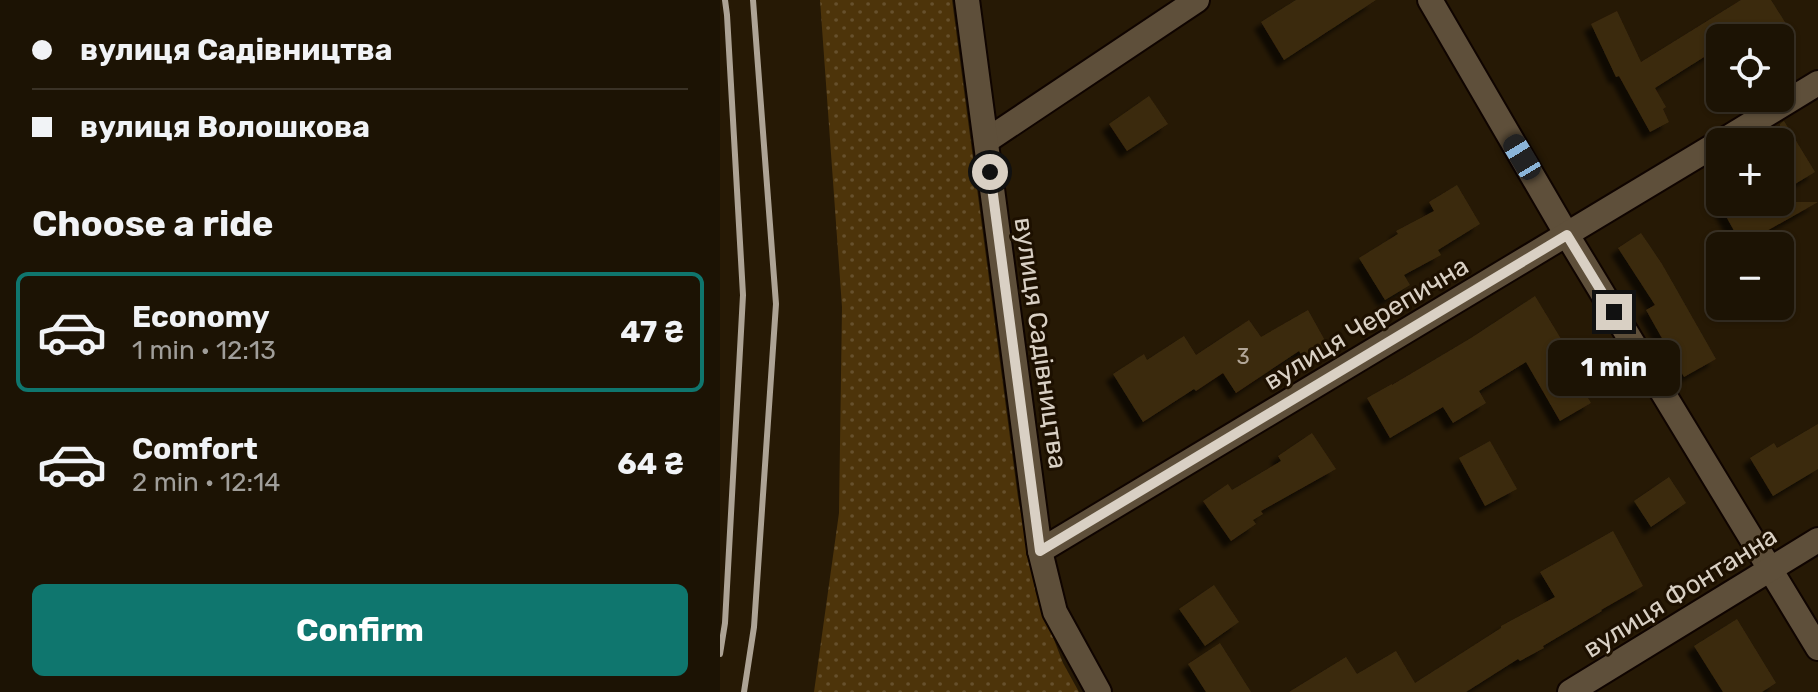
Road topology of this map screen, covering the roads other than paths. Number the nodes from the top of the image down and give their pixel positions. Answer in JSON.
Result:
{"nodes":[{"id":1,"x":967,"y":0,"type":"edge"},
{"id":2,"x":1197,"y":0,"type":"edge"},
{"id":3,"x":1430,"y":0,"type":"edge"},
{"id":4,"x":1818,"y":83,"type":"edge"},
{"id":5,"x":1743,"y":128,"type":"edge"},
{"id":6,"x":986,"y":141,"type":"junction"},
{"id":7,"x":1706,"y":151,"type":"edge"},
{"id":8,"x":1567,"y":235,"type":"junction"},
{"id":9,"x":1818,"y":540,"type":"edge"},
{"id":10,"x":1040,"y":551,"type":"junction"},
{"id":11,"x":1770,"y":569,"type":"junction"},
{"id":12,"x":1818,"y":648,"type":"edge"},
{"id":13,"x":1099,"y":692,"type":"edge"},
{"id":14,"x":1570,"y":692,"type":"edge"}],
"edges":[{"from":1,"to":6,"type":"street","name":"вулиця Садівництва"},
{"from":2,"to":6,"type":"street"},
{"from":3,"to":8,"type":"street"},
{"from":4,"to":5,"type":"street","name":"вулиця Черепична"},
{"from":6,"to":10,"type":"street","name":"вулиця Садівництва"},
{"from":7,"to":8,"type":"street","name":"вулиця Черепична"},
{"from":8,"to":10,"type":"street","name":"вулиця Черепична"},
{"from":8,"to":11,"type":"street"},
{"from":9,"to":11,"type":"street","name":"вулиця Фонтанна"},
{"from":10,"to":13,"type":"street","name":"вулиця Садівництва"},
{"from":11,"to":12,"type":"street"},
{"from":11,"to":14,"type":"street","name":"вулиця Фонтанна"}]}
